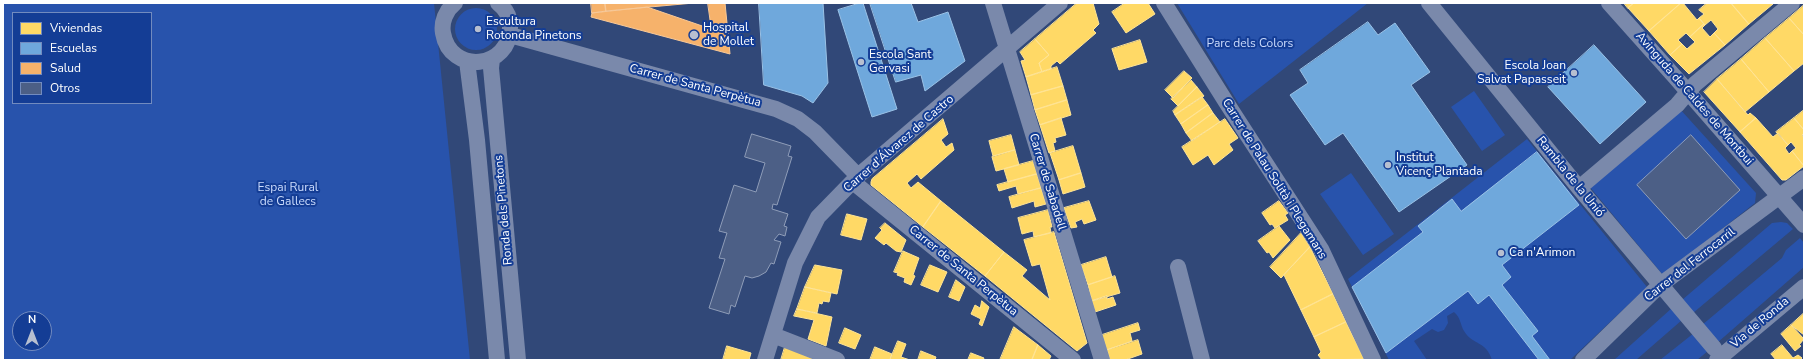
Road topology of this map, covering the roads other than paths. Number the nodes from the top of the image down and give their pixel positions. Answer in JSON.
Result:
{"nodes":[{"id":1,"x":455,"y":3,"type":"edge"},
{"id":2,"x":498,"y":3,"type":"edge"},
{"id":3,"x":993,"y":3,"type":"edge"},
{"id":4,"x":1060,"y":3,"type":"edge"},
{"id":5,"x":1164,"y":3,"type":"edge"},
{"id":6,"x":1429,"y":3,"type":"edge"},
{"id":7,"x":1609,"y":3,"type":"edge"},
{"id":8,"x":1792,"y":3,"type":"edge"},
{"id":9,"x":510,"y":35,"type":"junction"},
{"id":10,"x":1008,"y":47,"type":"junction"},
{"id":11,"x":492,"y":59,"type":"junction"},
{"id":12,"x":467,"y":61,"type":"junction"},
{"id":13,"x":1688,"y":91,"type":"junction"},
{"id":14,"x":1804,"y":178,"type":"edge"},
{"id":15,"x":856,"y":179,"type":"junction"},
{"id":16,"x":1579,"y":188,"type":"junction"},
{"id":17,"x":1779,"y":196,"type":"junction"},
{"id":18,"x":1804,"y":225,"type":"edge"},
{"id":19,"x":1178,"y":267,"type":"dead end"},
{"id":20,"x":1660,"y":285,"type":"junction"},
{"id":21,"x":1804,"y":287,"type":"edge"},
{"id":22,"x":773,"y":335,"type":"junction"},
{"id":23,"x":1716,"y":354,"type":"edge"},
{"id":24,"x":497,"y":360,"type":"edge"},
{"id":25,"x":518,"y":360,"type":"edge"},
{"id":26,"x":765,"y":360,"type":"edge"},
{"id":27,"x":837,"y":360,"type":"edge"},
{"id":28,"x":1073,"y":360,"type":"edge"},
{"id":29,"x":1102,"y":360,"type":"edge"},
{"id":30,"x":1202,"y":360,"type":"edge"},
{"id":31,"x":1373,"y":360,"type":"edge"},
{"id":32,"x":1583,"y":360,"type":"edge"}],
"edges":[{"from":1,"to":12,"type":"street"},
{"from":2,"to":9,"type":"street"},
{"from":3,"to":10,"type":"street","name":"Carrer de Sabadell"},
{"from":4,"to":10,"type":"street","name":"Carrer d'Álvarez de Castro"},
{"from":5,"to":31,"type":"street","name":"Carrer de Palau Solità i Plegamans"},
{"from":6,"to":16,"type":"street","name":"Rambla de la Unió"},
{"from":7,"to":13,"type":"street","name":"Avinguda de Caldes de Montbui"},
{"from":8,"to":13,"type":"street"},
{"from":9,"to":11,"type":"street"},
{"from":9,"to":15,"type":"street","name":"Carrer de Santa Perpètua"},
{"from":10,"to":15,"type":"street","name":"Carrer d'Álvarez de Castro"},
{"from":10,"to":29,"type":"street","name":"Carrer de Sabadell"},
{"from":11,"to":12,"type":"street"},
{"from":11,"to":25,"type":"street","name":"Ronda dels Pinetons"},
{"from":12,"to":24,"type":"street","name":"Ronda dels Pinetons"},
{"from":13,"to":16,"type":"street"},
{"from":13,"to":17,"type":"street","name":"Avinguda de Caldes de Montbui"},
{"from":14,"to":17,"type":"street","name":"Carrer del Ferrocarril"},
{"from":15,"to":22,"type":"street","name":"Carrer d'Álvarez de Castro"},
{"from":15,"to":28,"type":"street","name":"Carrer de Santa Perpètua"},
{"from":16,"to":20,"type":"street","name":"Rambla de la Unió"},
{"from":17,"to":18,"type":"street","name":"Avinguda de Caldes de Montbui"},
{"from":17,"to":20,"type":"street","name":"Carrer del Ferrocarril"},
{"from":19,"to":30,"type":"street"},
{"from":20,"to":23,"type":"street","name":"Rambla de la Unió"},
{"from":20,"to":32,"type":"street","name":"Carrer del Ferrocarril"},
{"from":21,"to":23,"type":"street","name":"Via de Ronda"},
{"from":22,"to":26,"type":"street","name":"Carrer d'Álvarez de Castro"},
{"from":22,"to":27,"type":"street"}]}
